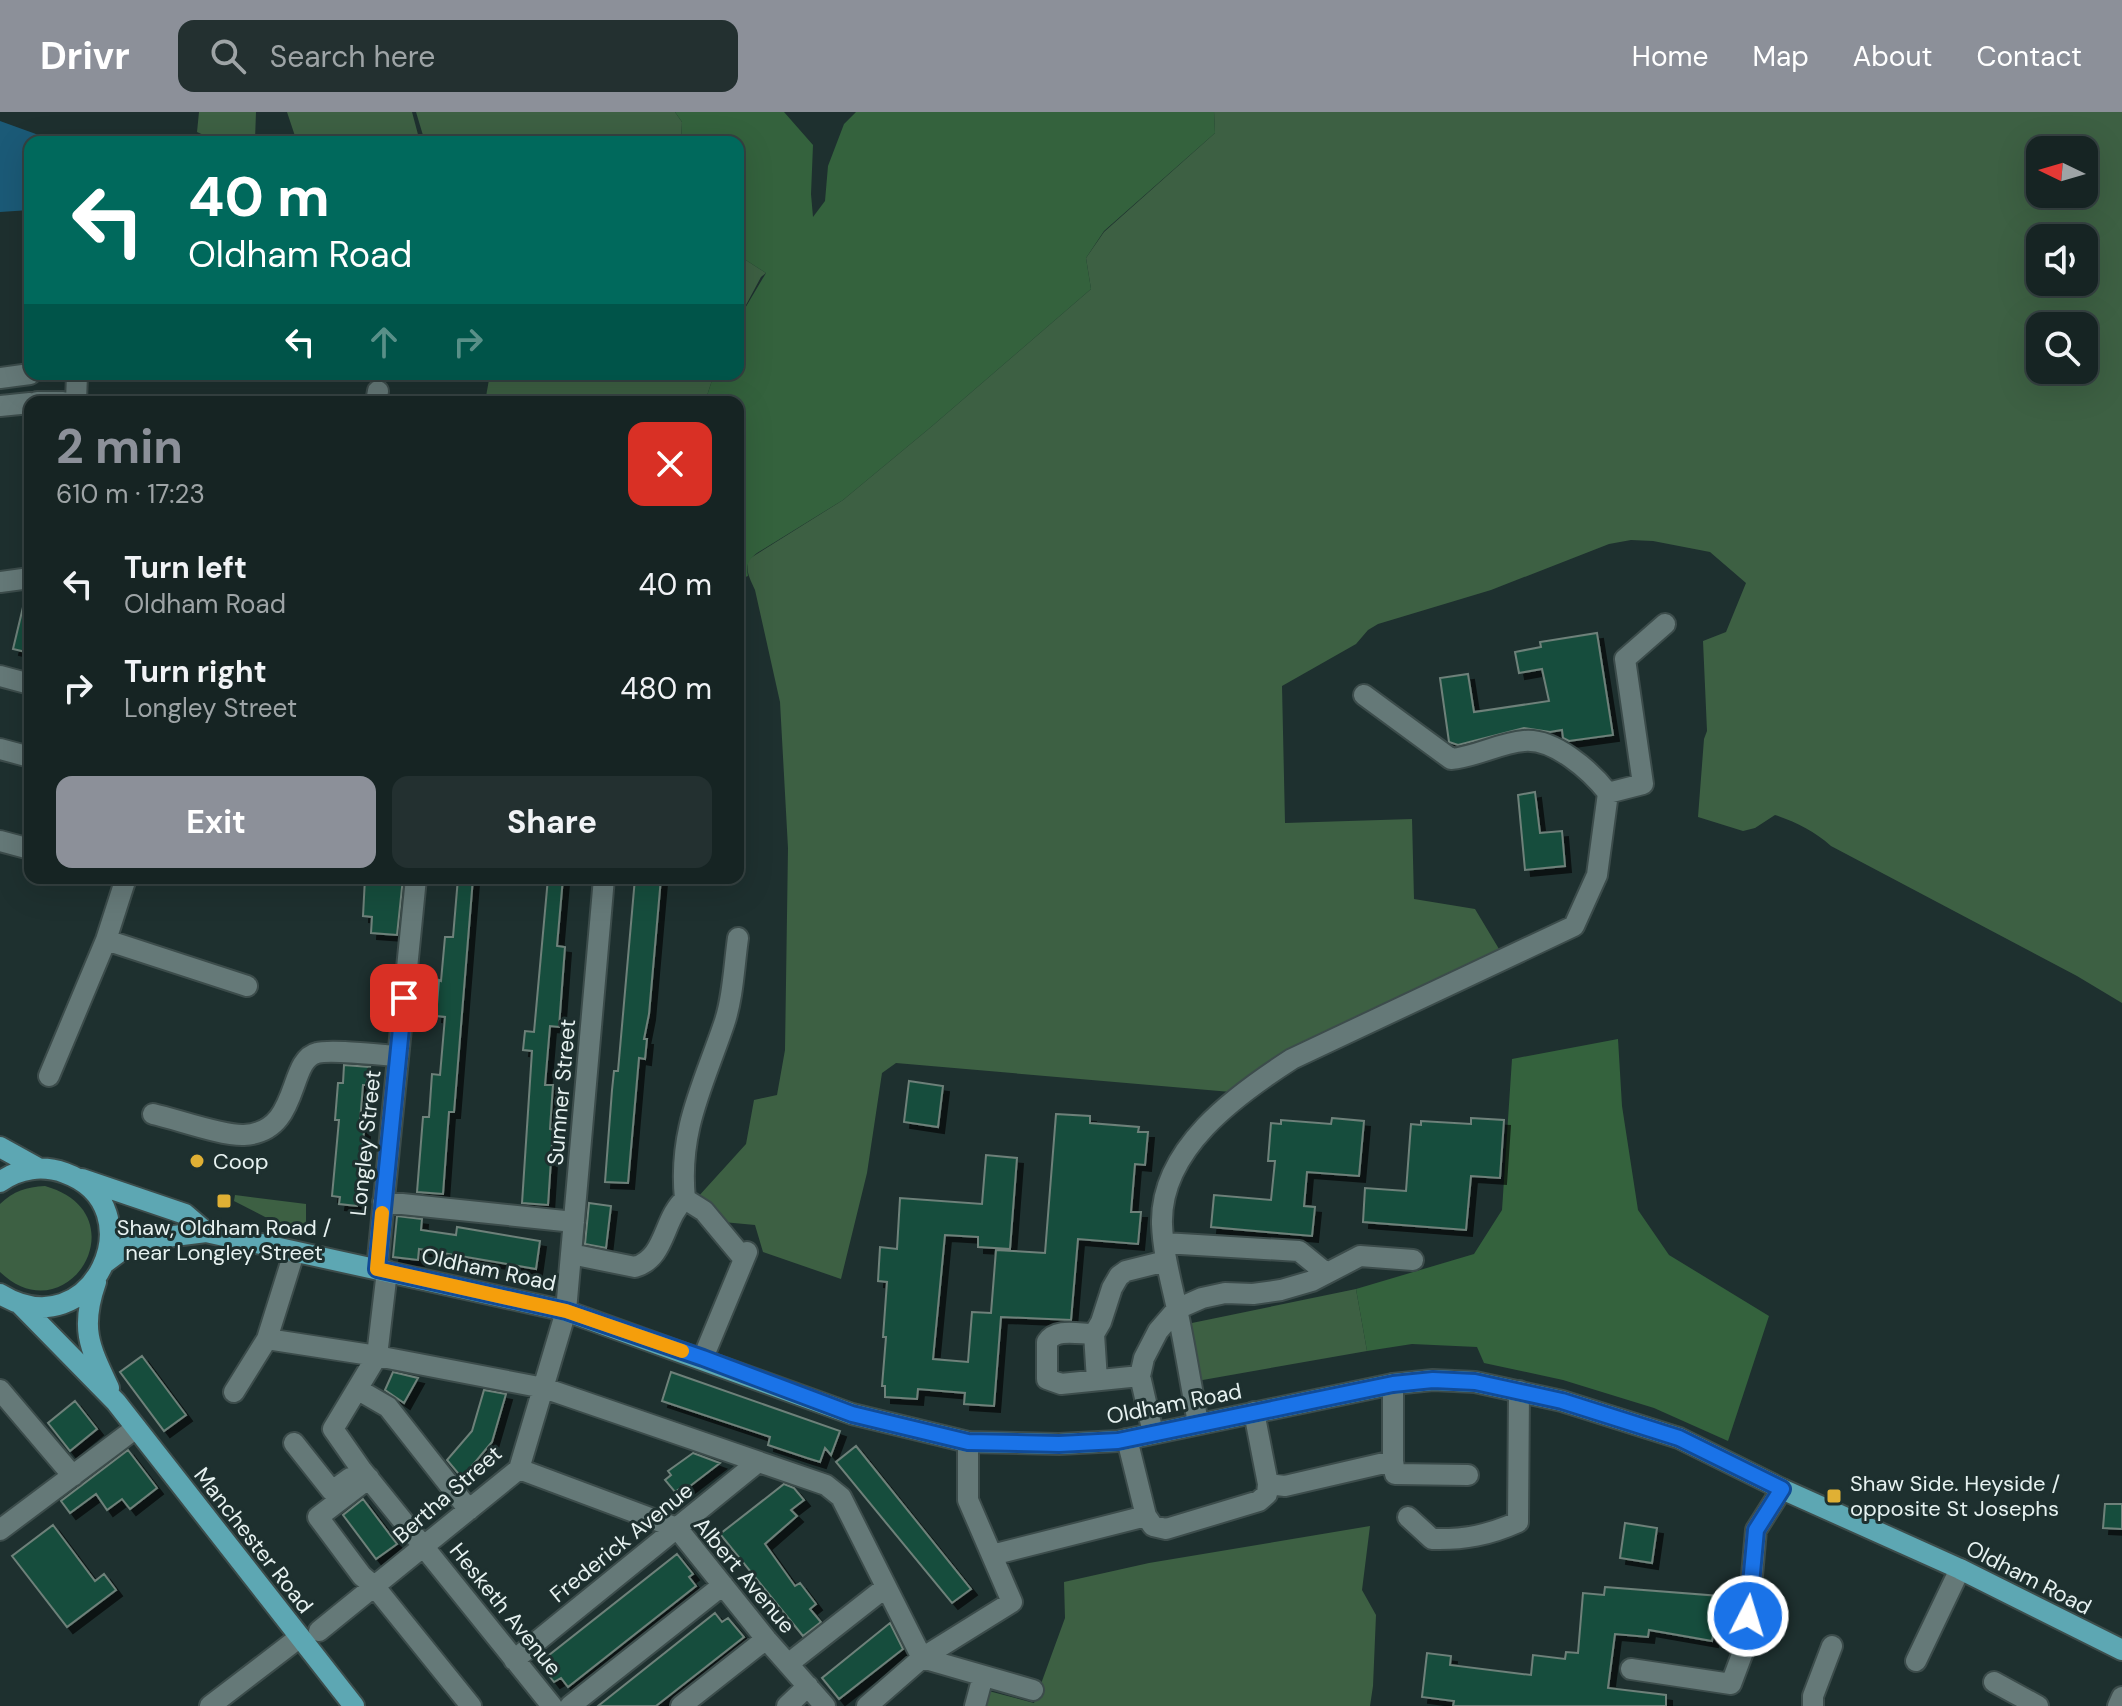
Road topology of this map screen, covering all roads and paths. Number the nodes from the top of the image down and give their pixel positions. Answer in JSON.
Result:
{"nodes":[{"id":1,"x":24,"y":375,"type":"edge"},
{"id":2,"x":0,"y":378,"type":"edge"},
{"id":3,"x":24,"y":404,"type":"edge"},
{"id":4,"x":0,"y":406,"type":"edge"},
{"id":5,"x":24,"y":579,"type":"edge"},
{"id":6,"x":0,"y":582,"type":"edge"},
{"id":7,"x":1665,"y":624,"type":"dead end"},
{"id":8,"x":0,"y":676,"type":"edge"},
{"id":9,"x":24,"y":682,"type":"edge"},
{"id":10,"x":1364,"y":695,"type":"dead end"},
{"id":11,"x":0,"y":749,"type":"edge"},
{"id":12,"x":24,"y":755,"type":"edge"},
{"id":13,"x":1608,"y":793,"type":"junction"},
{"id":14,"x":0,"y":841,"type":"edge"},
{"id":15,"x":24,"y":847,"type":"edge"},
{"id":16,"x":123,"y":884,"type":"edge"},
{"id":17,"x":415,"y":884,"type":"edge"},
{"id":18,"x":603,"y":884,"type":"edge"},
{"id":19,"x":738,"y":938,"type":"dead end"},
{"id":20,"x":106,"y":940,"type":"junction"},
{"id":21,"x":247,"y":986,"type":"dead end"},
{"id":22,"x":398,"y":1056,"type":"junction"},
{"id":23,"x":49,"y":1076,"type":"dead end"},
{"id":24,"x":153,"y":1114,"type":"dead end"},
{"id":25,"x":0,"y":1147,"type":"edge"},
{"id":26,"x":38,"y":1168,"type":"junction"},
{"id":27,"x":72,"y":1175,"type":"junction"},
{"id":28,"x":0,"y":1182,"type":"edge"},
{"id":29,"x":685,"y":1199,"type":"junction"},
{"id":30,"x":383,"y":1202,"type":"junction"},
{"id":31,"x":574,"y":1222,"type":"junction"},
{"id":32,"x":206,"y":1232,"type":"junction"},
{"id":33,"x":1165,"y":1252,"type":"junction"},
{"id":34,"x":294,"y":1253,"type":"junction"},
{"id":35,"x":571,"y":1254,"type":"junction"},
{"id":36,"x":1413,"y":1260,"type":"dead end"},
{"id":37,"x":102,"y":1270,"type":"junction"},
{"id":38,"x":382,"y":1270,"type":"junction"},
{"id":39,"x":1326,"y":1273,"type":"junction"},
{"id":40,"x":0,"y":1294,"type":"edge"},
{"id":41,"x":21,"y":1305,"type":"junction"},
{"id":42,"x":1177,"y":1309,"type":"junction"},
{"id":43,"x":566,"y":1311,"type":"junction"},
{"id":44,"x":1094,"y":1334,"type":"junction"},
{"id":45,"x":267,"y":1339,"type":"junction"},
{"id":46,"x":377,"y":1356,"type":"junction"},
{"id":47,"x":703,"y":1358,"type":"junction"},
{"id":48,"x":1140,"y":1376,"type":"junction"},
{"id":49,"x":1097,"y":1380,"type":"junction"},
{"id":50,"x":1393,"y":1384,"type":"junction"},
{"id":51,"x":544,"y":1388,"type":"junction"},
{"id":52,"x":357,"y":1389,"type":"junction"},
{"id":53,"x":0,"y":1390,"type":"edge"},
{"id":54,"x":1519,"y":1391,"type":"junction"},
{"id":55,"x":234,"y":1392,"type":"dead end"},
{"id":56,"x":116,"y":1402,"type":"junction"},
{"id":57,"x":1254,"y":1412,"type":"junction"},
{"id":58,"x":1198,"y":1423,"type":"junction"},
{"id":59,"x":136,"y":1428,"type":"junction"},
{"id":60,"x":1153,"y":1433,"type":"junction"},
{"id":61,"x":1127,"y":1439,"type":"junction"},
{"id":62,"x":968,"y":1442,"type":"junction"},
{"id":63,"x":294,"y":1443,"type":"dead end"},
{"id":64,"x":1393,"y":1461,"type":"junction"},
{"id":65,"x":758,"y":1462,"type":"junction"},
{"id":66,"x":519,"y":1469,"type":"junction"},
{"id":67,"x":365,"y":1474,"type":"junction"},
{"id":68,"x":1468,"y":1475,"type":"dead end"},
{"id":69,"x":73,"y":1476,"type":"junction"},
{"id":70,"x":1268,"y":1484,"type":"junction"},
{"id":71,"x":1782,"y":1489,"type":"junction"},
{"id":72,"x":469,"y":1510,"type":"junction"},
{"id":73,"x":1146,"y":1516,"type":"junction"},
{"id":74,"x":1408,"y":1517,"type":"dead end"},
{"id":75,"x":677,"y":1528,"type":"junction"},
{"id":76,"x":0,"y":1530,"type":"edge"},
{"id":77,"x":425,"y":1546,"type":"junction"},
{"id":78,"x":992,"y":1555,"type":"junction"},
{"id":79,"x":1960,"y":1569,"type":"junction"},
{"id":80,"x":723,"y":1585,"type":"junction"},
{"id":81,"x":375,"y":1587,"type":"junction"},
{"id":82,"x":886,"y":1587,"type":"junction"},
{"id":83,"x":309,"y":1634,"type":"junction"},
{"id":84,"x":766,"y":1639,"type":"junction"},
{"id":85,"x":1832,"y":1646,"type":"dead end"},
{"id":86,"x":2122,"y":1650,"type":"edge"},
{"id":87,"x":922,"y":1658,"type":"junction"},
{"id":88,"x":514,"y":1660,"type":"junction"},
{"id":89,"x":1916,"y":1661,"type":"dead end"},
{"id":90,"x":788,"y":1664,"type":"junction"},
{"id":91,"x":1631,"y":1669,"type":"dead end"},
{"id":92,"x":983,"y":1676,"type":"junction"},
{"id":93,"x":1994,"y":1682,"type":"dead end"},
{"id":94,"x":808,"y":1686,"type":"junction"},
{"id":95,"x":1033,"y":1690,"type":"dead end"},
{"id":96,"x":2122,"y":1697,"type":"edge"},
{"id":97,"x":210,"y":1706,"type":"edge"},
{"id":98,"x":354,"y":1706,"type":"edge"},
{"id":99,"x":471,"y":1706,"type":"edge"},
{"id":100,"x":552,"y":1706,"type":"edge"},
{"id":101,"x":570,"y":1706,"type":"edge"},
{"id":102,"x":681,"y":1706,"type":"edge"},
{"id":103,"x":787,"y":1706,"type":"edge"},
{"id":104,"x":825,"y":1706,"type":"edge"},
{"id":105,"x":867,"y":1706,"type":"edge"},
{"id":106,"x":975,"y":1706,"type":"edge"},
{"id":107,"x":1813,"y":1706,"type":"edge"},
{"id":108,"x":2038,"y":1706,"type":"edge"},
{"id":109,"x":2118,"y":1706,"type":"edge"}],
"edges":[{"from":1,"to":2,"type":"street"},
{"from":3,"to":4,"type":"street"},
{"from":5,"to":6,"type":"street"},
{"from":7,"to":13,"type":"street"},
{"from":8,"to":9,"type":"street"},
{"from":10,"to":13,"type":"street"},
{"from":11,"to":12,"type":"street"},
{"from":13,"to":33,"type":"street"},
{"from":14,"to":15,"type":"street"},
{"from":16,"to":20,"type":"street"},
{"from":17,"to":22,"type":"street","name":"Longley Street"},
{"from":18,"to":31,"type":"street","name":"Sumner Street"},
{"from":19,"to":29,"type":"street"},
{"from":20,"to":21,"type":"street"},
{"from":20,"to":23,"type":"street"},
{"from":22,"to":24,"type":"street"},
{"from":22,"to":30,"type":"street","name":"Longley Street"},
{"from":25,"to":26,"type":"main road"},
{"from":26,"to":27,"type":"main road","name":"Oldham Road"},
{"from":26,"to":28,"type":"main road"},
{"from":27,"to":32,"type":"main road","name":"Oldham Road"},
{"from":27,"to":37,"type":"main road","name":"Manchester Road"},
{"from":29,"to":35,"type":"street"},
{"from":29,"to":47,"type":"street"},
{"from":30,"to":31,"type":"street"},
{"from":30,"to":38,"type":"street","name":"Longley Street"},
{"from":31,"to":35,"type":"street","name":"Sumner Street"},
{"from":32,"to":34,"type":"main road","name":"Oldham Road"},
{"from":32,"to":37,"type":"main road","name":"Oldham Road"},
{"from":33,"to":39,"type":"street"},
{"from":33,"to":42,"type":"street"},
{"from":33,"to":44,"type":"street"},
{"from":34,"to":38,"type":"main road","name":"Oldham Road"},
{"from":34,"to":45,"type":"street"},
{"from":35,"to":43,"type":"street","name":"Sumner Street"},
{"from":36,"to":39,"type":"street"},
{"from":37,"to":41,"type":"main road","name":"Oldham Road"},
{"from":37,"to":56,"type":"main road","name":"Manchester Road"},
{"from":38,"to":43,"type":"main road","name":"Oldham Road"},
{"from":38,"to":46,"type":"street","name":"Longley Street"},
{"from":39,"to":42,"type":"street"},
{"from":40,"to":41,"type":"main road"},
{"from":41,"to":56,"type":"main road","name":"Manchester Road"},
{"from":42,"to":48,"type":"street"},
{"from":42,"to":58,"type":"street"},
{"from":43,"to":47,"type":"main road","name":"Oldham Road"},
{"from":43,"to":51,"type":"street","name":"Bertha Street"},
{"from":44,"to":49,"type":"street"},
{"from":44,"to":49,"type":"street"},
{"from":45,"to":46,"type":"street"},
{"from":45,"to":55,"type":"street"},
{"from":46,"to":51,"type":"street"},
{"from":46,"to":52,"type":"street"},
{"from":47,"to":62,"type":"main road","name":"Oldham Road"},
{"from":48,"to":49,"type":"street"},
{"from":48,"to":60,"type":"street"},
{"from":50,"to":54,"type":"main road","name":"Oldham Road"},
{"from":50,"to":57,"type":"main road","name":"Oldham Road"},
{"from":50,"to":64,"type":"street"},
{"from":51,"to":65,"type":"street"},
{"from":51,"to":66,"type":"street","name":"Bertha Street"},
{"from":52,"to":67,"type":"street","name":"Hesketh Avenue"},
{"from":52,"to":72,"type":"street"},
{"from":53,"to":69,"type":"street"},
{"from":54,"to":71,"type":"main road","name":"Oldham Road"},
{"from":54,"to":74,"type":"street"},
{"from":56,"to":59,"type":"main road","name":"Manchester Road"},
{"from":57,"to":58,"type":"main road","name":"Oldham Road"},
{"from":57,"to":70,"type":"street"},
{"from":58,"to":60,"type":"main road","name":"Oldham Road"},
{"from":59,"to":69,"type":"street"},
{"from":59,"to":83,"type":"main road","name":"Manchester Road"},
{"from":60,"to":61,"type":"main road","name":"Oldham Road"},
{"from":61,"to":62,"type":"main road","name":"Oldham Road"},
{"from":61,"to":73,"type":"street"},
{"from":62,"to":78,"type":"street"},
{"from":63,"to":67,"type":"street"},
{"from":64,"to":68,"type":"street"},
{"from":64,"to":70,"type":"street"},
{"from":65,"to":75,"type":"street","name":"Frederick Avenue"},
{"from":65,"to":82,"type":"street"},
{"from":66,"to":72,"type":"street","name":"Bertha Street"},
{"from":66,"to":75,"type":"street","name":"Albert Avenue"},
{"from":67,"to":77,"type":"street","name":"Hesketh Avenue"},
{"from":67,"to":81,"type":"street"},
{"from":69,"to":76,"type":"street"},
{"from":70,"to":73,"type":"street"},
{"from":71,"to":79,"type":"main road","name":"Oldham Road"},
{"from":71,"to":91,"type":"street"},
{"from":72,"to":77,"type":"street","name":"Bertha Street"},
{"from":73,"to":78,"type":"street"},
{"from":75,"to":80,"type":"street","name":"Albert Avenue"},
{"from":75,"to":88,"type":"street","name":"Frederick Avenue"},
{"from":77,"to":81,"type":"street","name":"Bertha Street"},
{"from":77,"to":88,"type":"street","name":"Hesketh Avenue"},
{"from":78,"to":87,"type":"street"},
{"from":79,"to":86,"type":"main road","name":"Oldham Road"},
{"from":79,"to":89,"type":"street"},
{"from":80,"to":84,"type":"street","name":"Albert Avenue"},
{"from":80,"to":101,"type":"street"},
{"from":81,"to":83,"type":"street","name":"Bertha Street"},
{"from":81,"to":99,"type":"street"},
{"from":82,"to":87,"type":"street"},
{"from":82,"to":90,"type":"street"},
{"from":83,"to":97,"type":"street","name":"Bertha Street"},
{"from":83,"to":98,"type":"main road","name":"Manchester Road"},
{"from":84,"to":90,"type":"street","name":"Albert Avenue"},
{"from":84,"to":102,"type":"street"},
{"from":85,"to":107,"type":"street"},
{"from":87,"to":92,"type":"street"},
{"from":87,"to":105,"type":"street"},
{"from":88,"to":100,"type":"street","name":"Hesketh Avenue"},
{"from":90,"to":94,"type":"street","name":"Albert Avenue"},
{"from":92,"to":95,"type":"street"},
{"from":92,"to":106,"type":"street"},
{"from":93,"to":108,"type":"street"},
{"from":94,"to":103,"type":"street"},
{"from":94,"to":104,"type":"street","name":"Albert Avenue"},
{"from":96,"to":109,"type":"street"}]}
